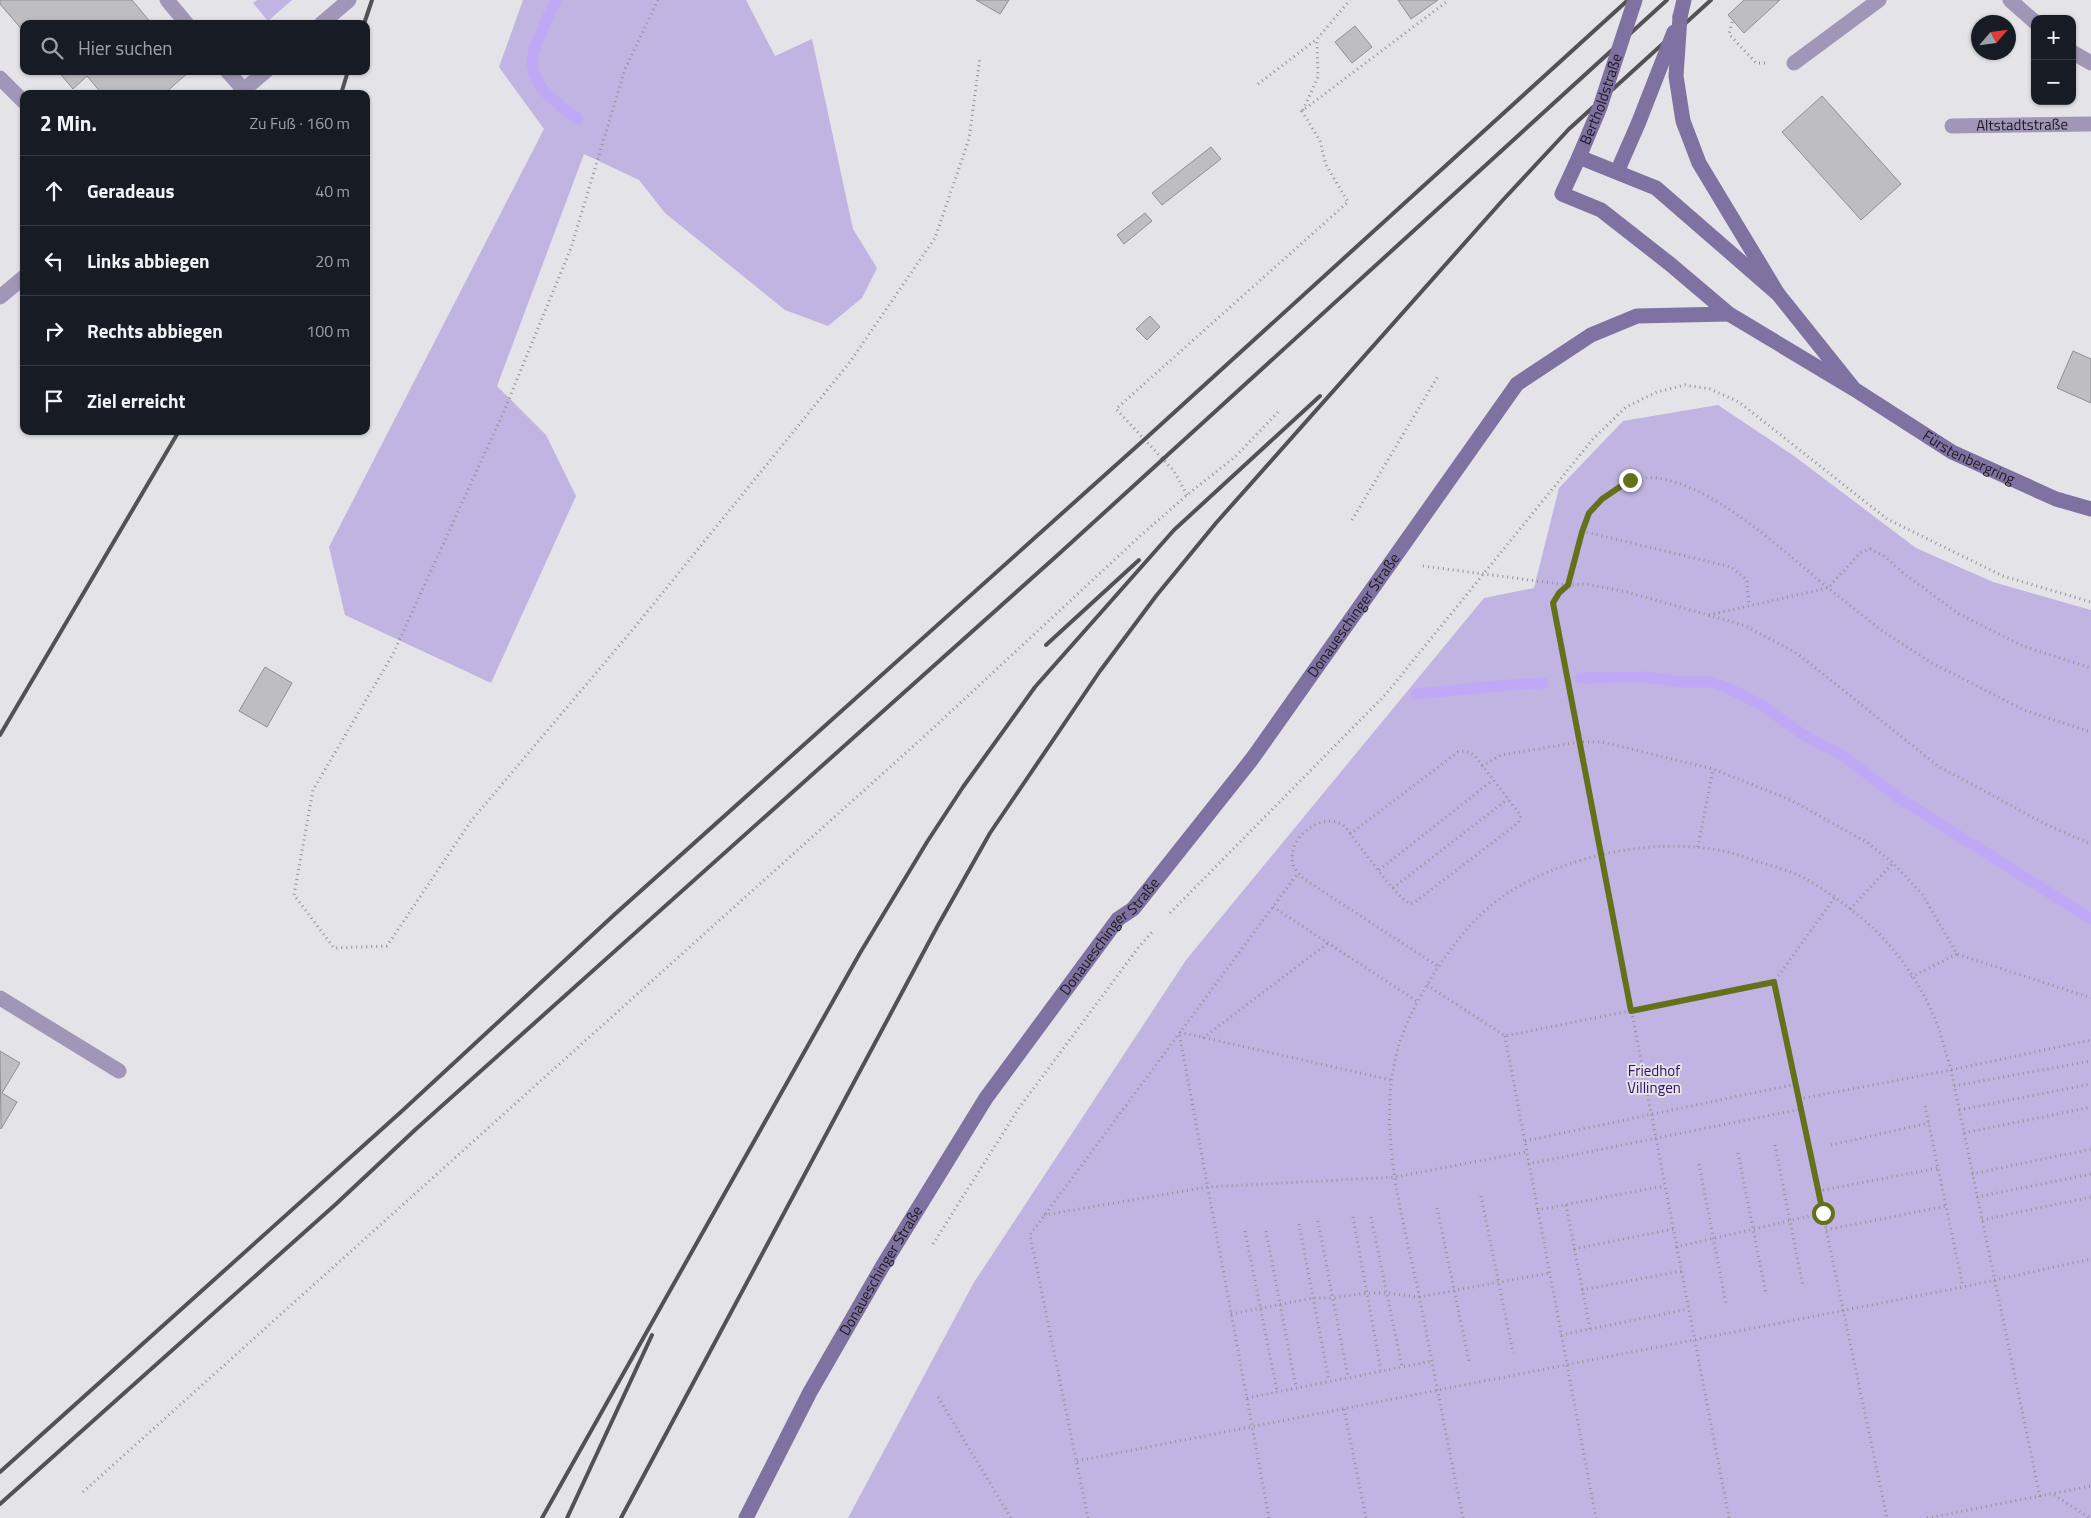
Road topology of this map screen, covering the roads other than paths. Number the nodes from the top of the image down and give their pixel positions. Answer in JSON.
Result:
{"nodes":[{"id":1,"x":167,"y":0,"type":"edge"},
{"id":2,"x":349,"y":0,"type":"edge"},
{"id":3,"x":1634,"y":0,"type":"edge"},
{"id":4,"x":1684,"y":0,"type":"edge"},
{"id":5,"x":1879,"y":0,"type":"edge"},
{"id":6,"x":2010,"y":0,"type":"edge"},
{"id":7,"x":1680,"y":17,"type":"junction"},
{"id":8,"x":2031,"y":18,"type":"edge"},
{"id":9,"x":184,"y":20,"type":"edge"},
{"id":10,"x":326,"y":20,"type":"edge"},
{"id":11,"x":2076,"y":54,"type":"edge"},
{"id":12,"x":1794,"y":63,"type":"road end"},
{"id":13,"x":2091,"y":63,"type":"edge"},
{"id":14,"x":230,"y":75,"type":"edge"},
{"id":15,"x":261,"y":75,"type":"edge"},
{"id":16,"x":0,"y":78,"type":"edge"},
{"id":17,"x":240,"y":90,"type":"edge"},
{"id":18,"x":243,"y":90,"type":"edge"},
{"id":19,"x":20,"y":98,"type":"edge"},
{"id":20,"x":2091,"y":124,"type":"edge"},
{"id":21,"x":1952,"y":126,"type":"dead end"},
{"id":22,"x":1579,"y":157,"type":"junction"},
{"id":23,"x":1618,"y":172,"type":"junction"},
{"id":24,"x":1562,"y":194,"type":"joint"},
{"id":25,"x":20,"y":280,"type":"edge"},
{"id":26,"x":1778,"y":294,"type":"junction"},
{"id":27,"x":0,"y":297,"type":"edge"},
{"id":28,"x":1729,"y":314,"type":"junction"},
{"id":29,"x":1854,"y":389,"type":"junction"},
{"id":30,"x":2091,"y":509,"type":"edge"},
{"id":31,"x":0,"y":998,"type":"edge"},
{"id":32,"x":119,"y":1071,"type":"dead end"},
{"id":33,"x":746,"y":1518,"type":"edge"}],
"edges":[{"from":1,"to":9,"type":"street"},
{"from":2,"to":10,"type":"street"},
{"from":3,"to":22,"type":"main road","name":"Bertholdstraße","bridge":true},
{"from":4,"to":7,"type":"main road"},
{"from":5,"to":12,"type":"street"},
{"from":6,"to":8,"type":"street"},
{"from":7,"to":23,"type":"main road","bridge":true},
{"from":7,"to":26,"type":"main road","bridge":true},
{"from":11,"to":13,"type":"street"},
{"from":14,"to":17,"type":"street"},
{"from":15,"to":18,"type":"street"},
{"from":16,"to":19,"type":"street"},
{"from":20,"to":21,"type":"street","name":"Altstadtstraße"},
{"from":22,"to":23,"type":"main road"},
{"from":22,"to":24,"type":"main road","name":"Bertholdstraße"},
{"from":23,"to":26,"type":"main road","bridge":true},
{"from":24,"to":28,"type":"main road","name":"Fürstenbergring"},
{"from":25,"to":27,"type":"street"},
{"from":26,"to":29,"type":"main road"},
{"from":28,"to":29,"type":"main road","name":"Fürstenbergring"},
{"from":28,"to":33,"type":"main road","name":"Donaueschinger Straße"},
{"from":29,"to":30,"type":"main road","name":"Fürstenbergring"},
{"from":31,"to":32,"type":"street"}]}
